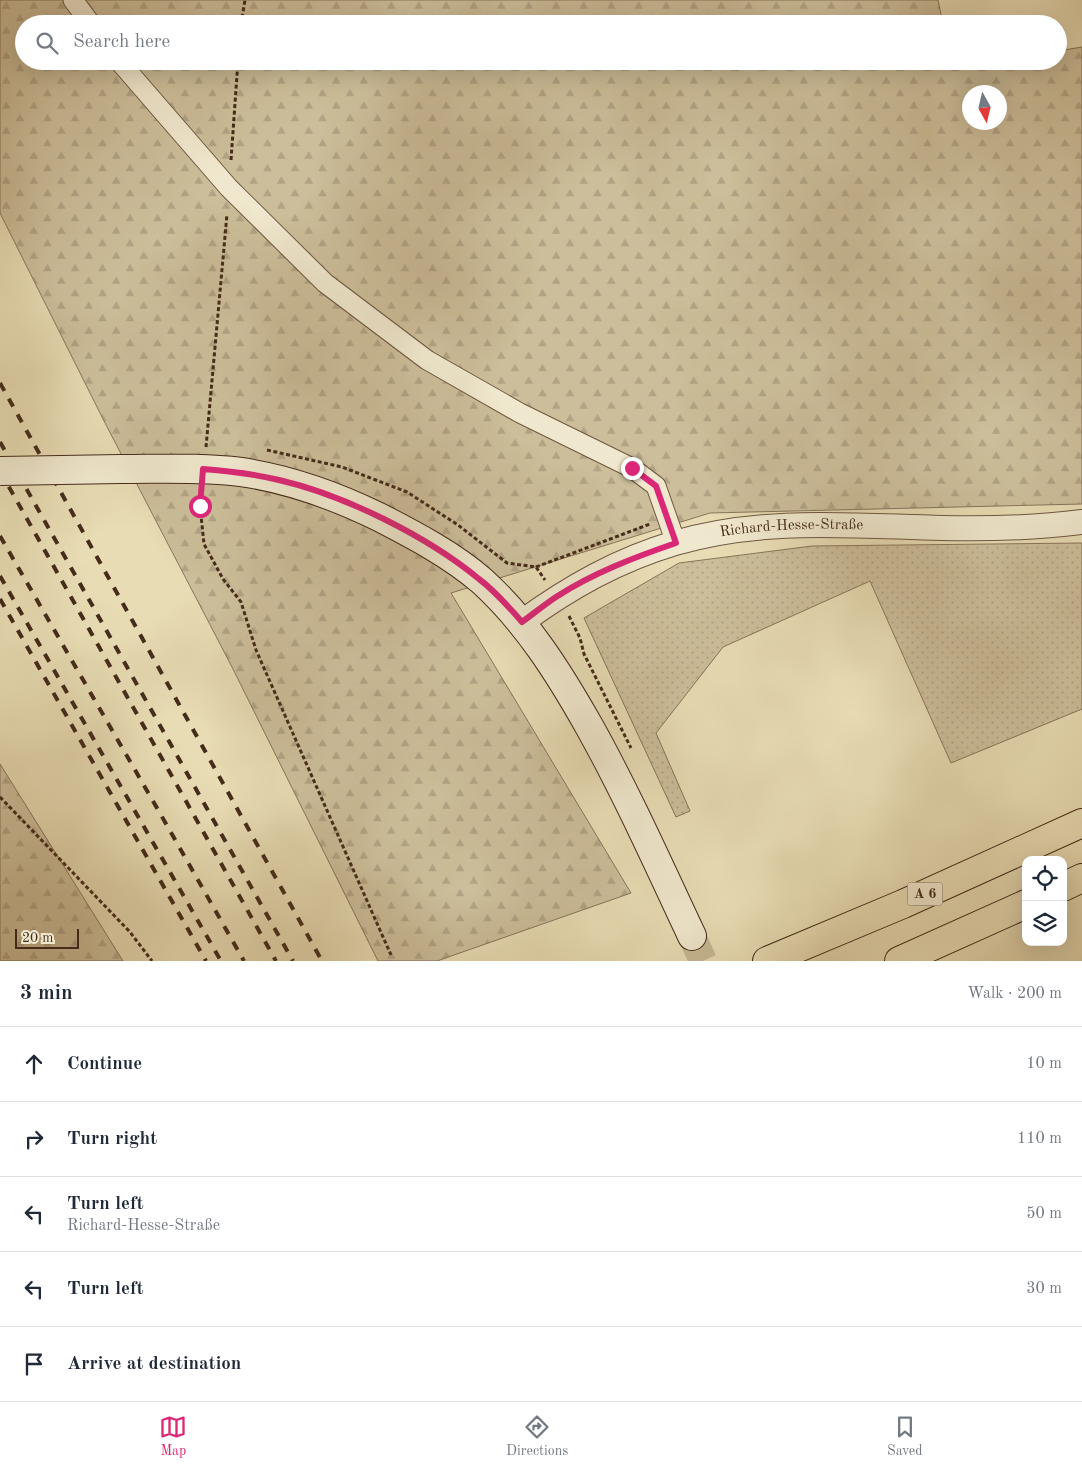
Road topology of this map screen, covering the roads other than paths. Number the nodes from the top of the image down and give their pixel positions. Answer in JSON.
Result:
{"nodes":[{"id":1,"x":72,"y":0,"type":"edge"},
{"id":2,"x":84,"y":15,"type":"edge"},
{"id":3,"x":127,"y":70,"type":"edge"},
{"id":4,"x":0,"y":471,"type":"edge"},
{"id":5,"x":1082,"y":522,"type":"edge"},
{"id":6,"x":676,"y":543,"type":"junction"},
{"id":7,"x":522,"y":622,"type":"junction"},
{"id":8,"x":1082,"y":823,"type":"edge"},
{"id":9,"x":1082,"y":878,"type":"edge"},
{"id":10,"x":1067,"y":885,"type":"edge"},
{"id":11,"x":1022,"y":906,"type":"edge"},
{"id":12,"x":692,"y":936,"type":"tunnel mouth"},
{"id":13,"x":767,"y":961,"type":"edge"},
{"id":14,"x":899,"y":961,"type":"edge"}],
"edges":[{"from":1,"to":2,"type":"street"},
{"from":3,"to":6,"type":"street"},
{"from":4,"to":7,"type":"main road","bridge":true},
{"from":5,"to":6,"type":"street","name":"Richard-Hesse-Straße"},
{"from":6,"to":7,"type":"street","name":"Richard-Hesse-Straße"},
{"from":7,"to":12,"type":"main road"},
{"from":8,"to":13,"type":"highway","number":"A 6"},
{"from":9,"to":10,"type":"highway"},
{"from":11,"to":14,"type":"highway"}]}
